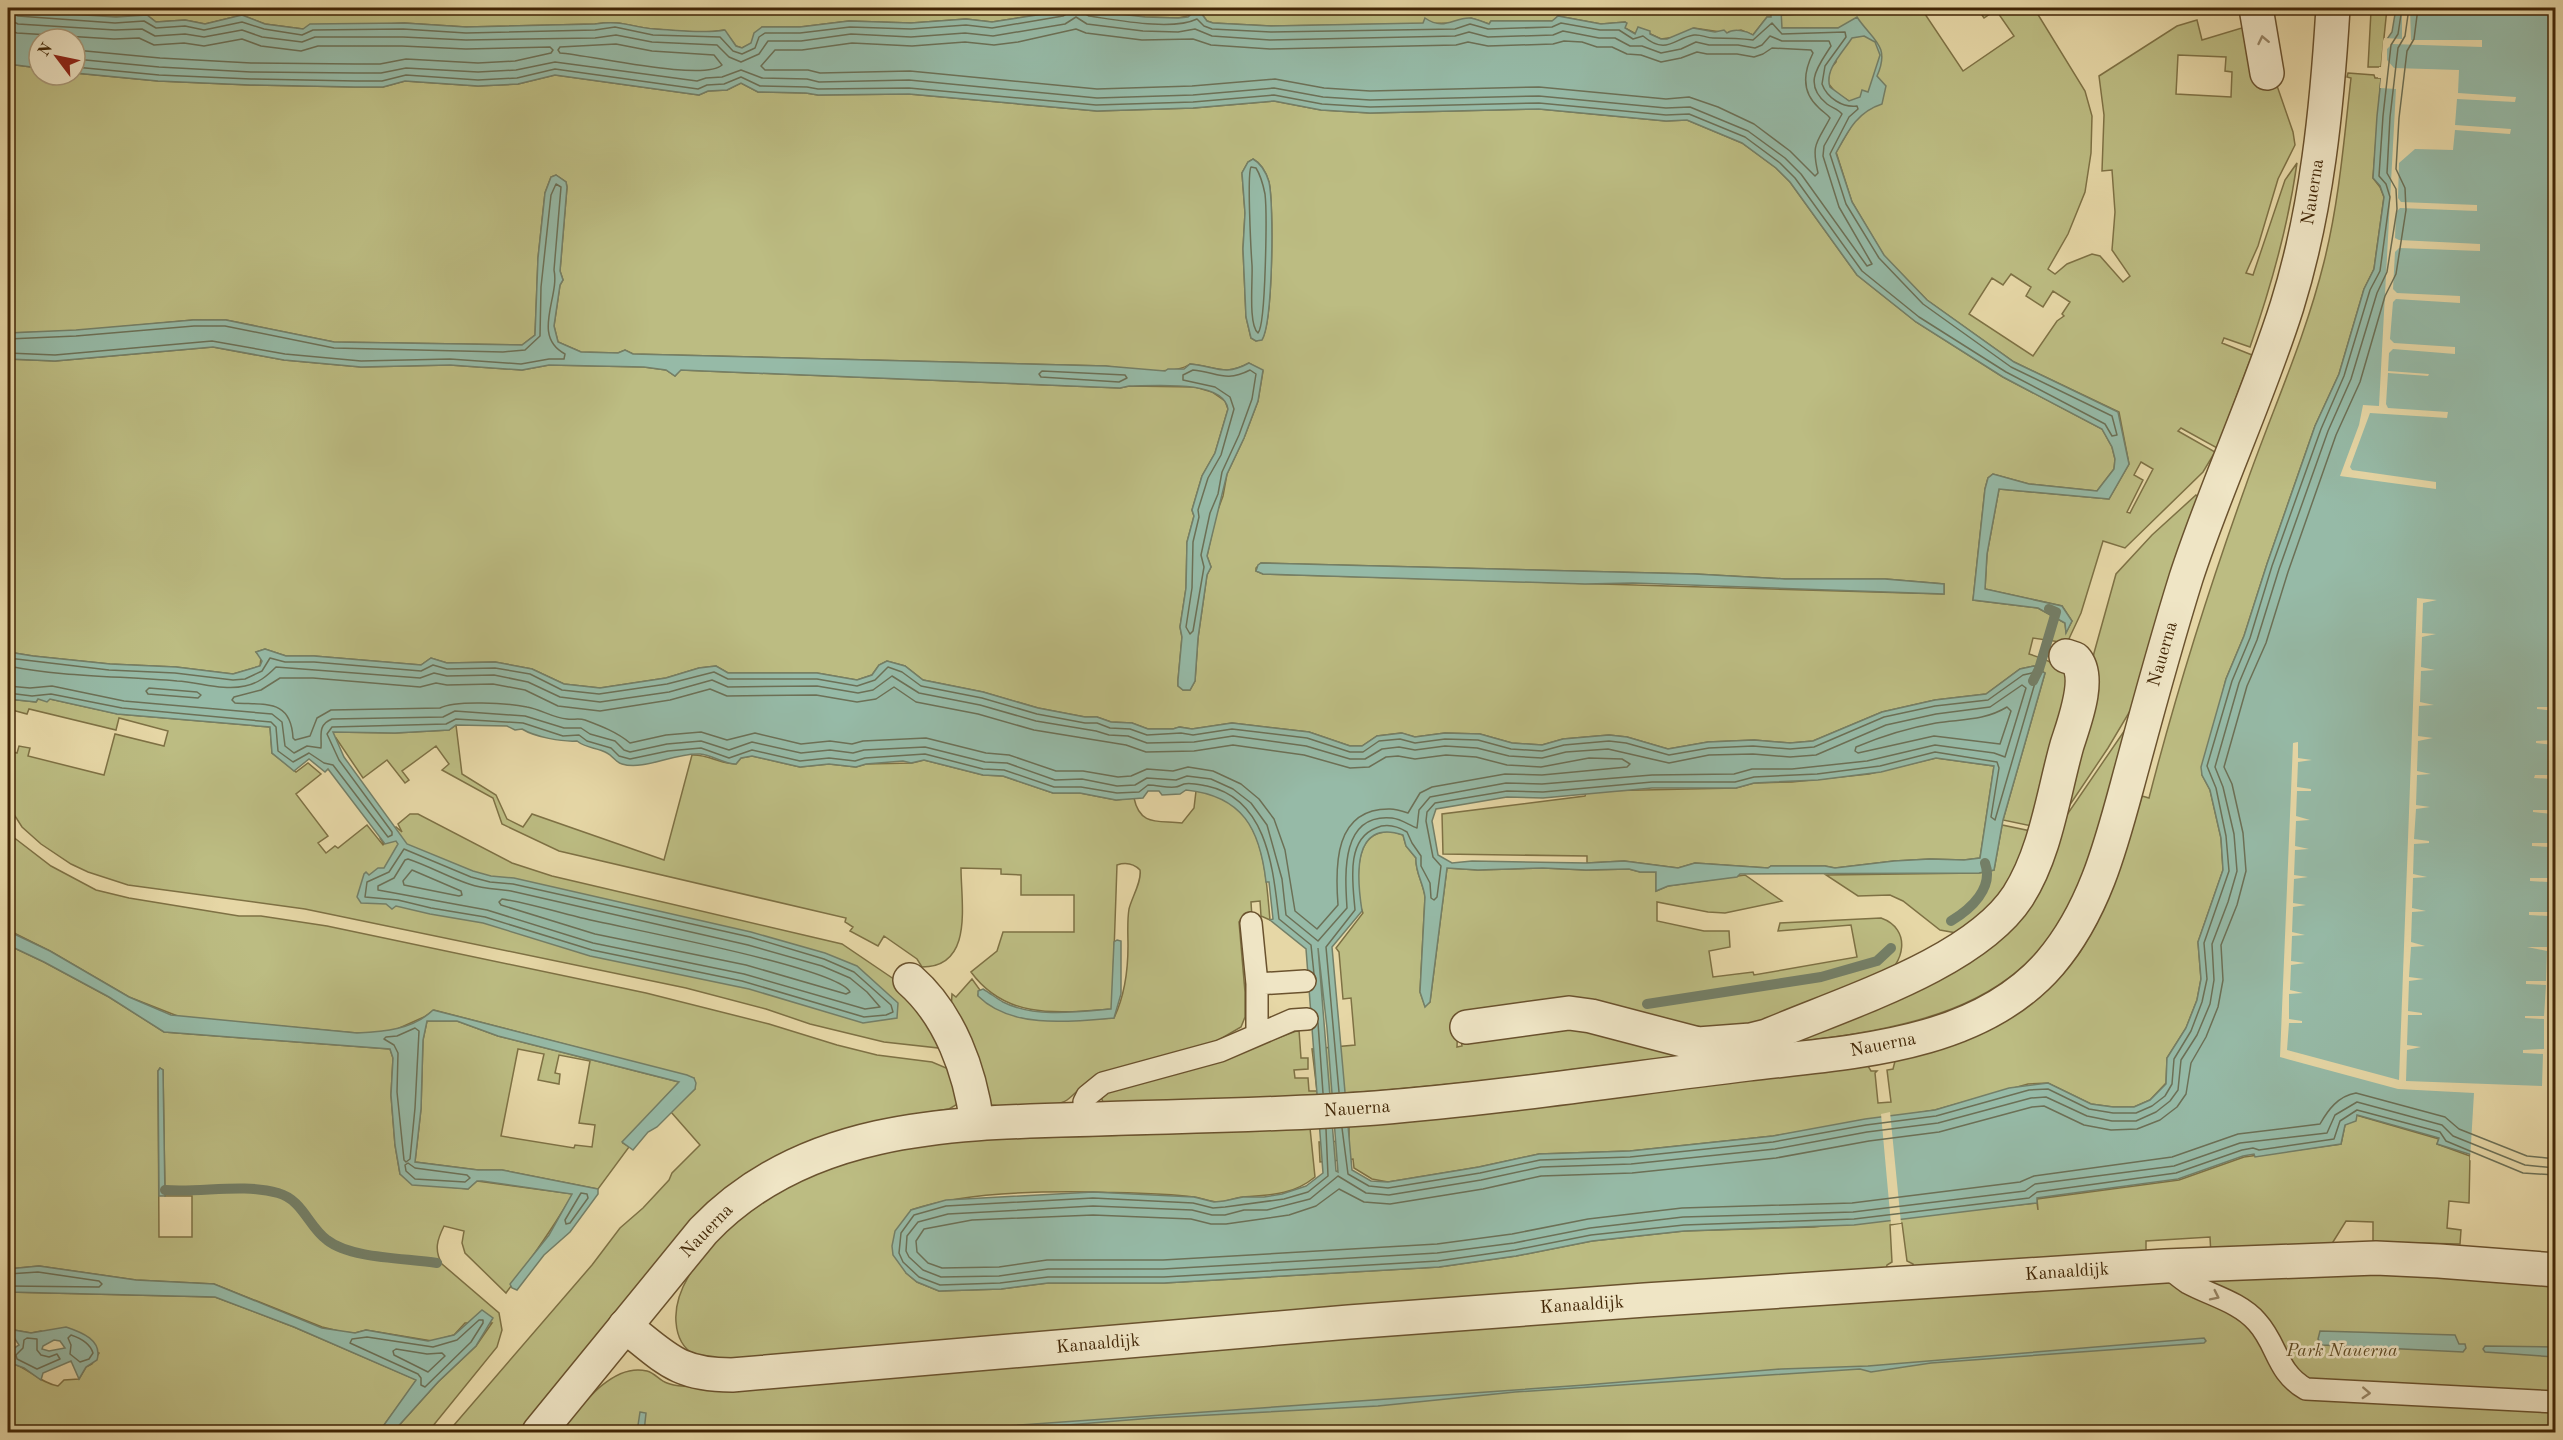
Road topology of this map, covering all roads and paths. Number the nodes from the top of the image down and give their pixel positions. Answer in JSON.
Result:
{"nodes":[{"id":1,"x":2256,"y":8,"type":"edge"},
{"id":2,"x":2333,"y":8,"type":"edge"},
{"id":3,"x":2267,"y":73,"type":"dead end"},
{"id":4,"x":2066,"y":656,"type":"dead end"},
{"id":5,"x":1251,"y":923,"type":"dead end"},
{"id":6,"x":910,"y":980,"type":"dead end"},
{"id":7,"x":1305,"y":981,"type":"dead end"},
{"id":8,"x":1257,"y":984,"type":"junction"},
{"id":9,"x":1307,"y":1019,"type":"dead end"},
{"id":10,"x":1467,"y":1027,"type":"dead end"},
{"id":11,"x":1257,"y":1034,"type":"junction"},
{"id":12,"x":1733,"y":1054,"type":"junction"},
{"id":13,"x":1084,"y":1119,"type":"junction"},
{"id":14,"x":977,"y":1123,"type":"junction"},
{"id":15,"x":2165,"y":1266,"type":"junction"},
{"id":16,"x":2556,"y":1270,"type":"edge"},
{"id":17,"x":626,"y":1326,"type":"junction"},
{"id":18,"x":2556,"y":1402,"type":"edge"},
{"id":19,"x":539,"y":1432,"type":"edge"}],
"edges":[{"from":3,"to":1,"type":"street","one_way":true},
{"from":2,"to":12,"type":"street","name":"Nauerna"},
{"from":4,"to":12,"type":"street","name":"Nauerna"},
{"from":5,"to":8,"type":"lane"},
{"from":6,"to":14,"type":"street"},
{"from":7,"to":8,"type":"lane"},
{"from":8,"to":11,"type":"lane"},
{"from":9,"to":11,"type":"lane"},
{"from":10,"to":12,"type":"street","name":"Nauerna"},
{"from":11,"to":13,"type":"lane"},
{"from":12,"to":13,"type":"street","name":"Nauerna"},
{"from":13,"to":14,"type":"street","name":"Nauerna"},
{"from":14,"to":17,"type":"street","name":"Nauerna"},
{"from":15,"to":16,"type":"street","name":"Kanaaldijk"},
{"from":15,"to":17,"type":"street","name":"Kanaaldijk"},
{"from":15,"to":18,"type":"lane","one_way":true},
{"from":17,"to":19,"type":"street","name":"Nauerna"}]}
